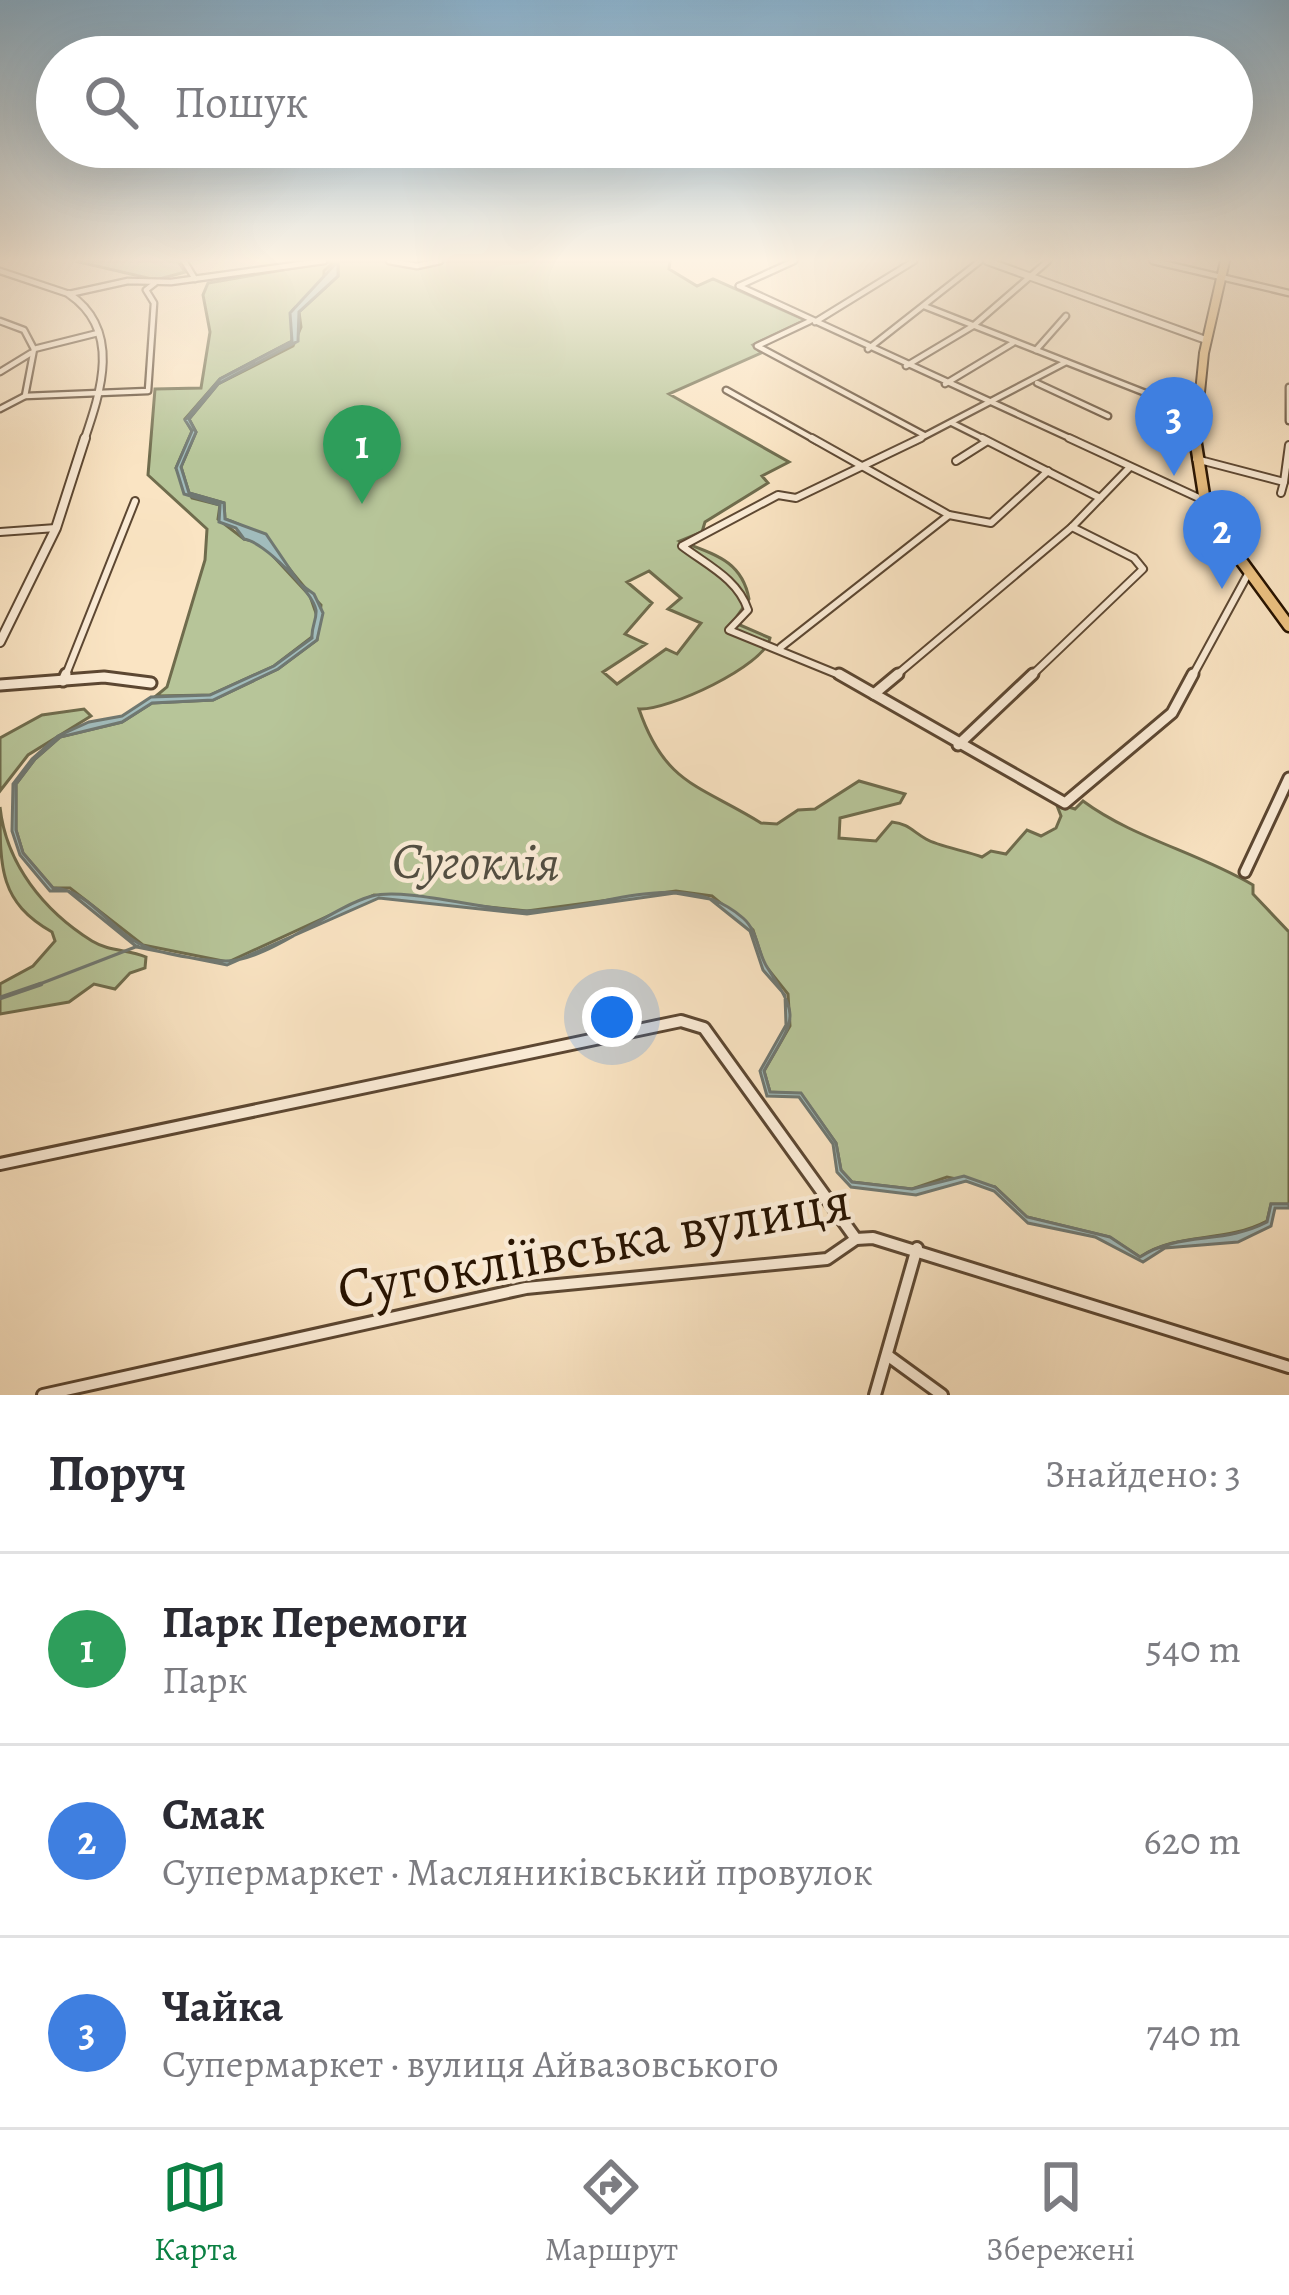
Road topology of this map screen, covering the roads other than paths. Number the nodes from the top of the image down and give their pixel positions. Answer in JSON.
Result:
{"nodes":[{"id":1,"x":14,"y":326,"type":"edge"},
{"id":2,"x":95,"y":326,"type":"edge"},
{"id":3,"x":152,"y":326,"type":"edge"},
{"id":4,"x":802,"y":326,"type":"edge"},
{"id":5,"x":823,"y":326,"type":"edge"},
{"id":6,"x":908,"y":326,"type":"edge"},
{"id":7,"x":973,"y":326,"type":"joint"},
{"id":8,"x":1057,"y":326,"type":"edge"},
{"id":9,"x":1167,"y":326,"type":"edge"},
{"id":10,"x":1209,"y":326,"type":"edge"},
{"id":11,"x":98,"y":333,"type":"junction"},
{"id":12,"x":1206,"y":340,"type":"junction"},
{"id":13,"x":1015,"y":342,"type":"junction"},
{"id":14,"x":868,"y":349,"type":"junction"},
{"id":15,"x":1036,"y":350,"type":"junction"},
{"id":16,"x":32,"y":351,"type":"junction"},
{"id":17,"x":1066,"y":362,"type":"junction"},
{"id":18,"x":906,"y":366,"type":"junction"},
{"id":19,"x":2,"y":370,"type":"edge"},
{"id":20,"x":1035,"y":382,"type":"junction"},
{"id":21,"x":945,"y":384,"type":"junction"},
{"id":22,"x":726,"y":390,"type":"dead end"},
{"id":23,"x":1289,"y":391,"type":"edge"},
{"id":24,"x":102,"y":394,"type":"junction"},
{"id":25,"x":25,"y":396,"type":"junction"},
{"id":26,"x":991,"y":404,"type":"junction"},
{"id":27,"x":0,"y":409,"type":"edge"},
{"id":28,"x":1199,"y":414,"type":"junction"},
{"id":29,"x":1108,"y":416,"type":"dead end"},
{"id":30,"x":1289,"y":421,"type":"edge"},
{"id":31,"x":952,"y":423,"type":"junction"},
{"id":32,"x":924,"y":435,"type":"junction"},
{"id":33,"x":987,"y":441,"type":"junction"},
{"id":34,"x":1289,"y":445,"type":"edge"},
{"id":35,"x":1196,"y":459,"type":"junction"},
{"id":36,"x":956,"y":460,"type":"dead end"},
{"id":37,"x":864,"y":466,"type":"junction"},
{"id":38,"x":1130,"y":467,"type":"junction"},
{"id":39,"x":1048,"y":471,"type":"junction"},
{"id":40,"x":1284,"y":482,"type":"junction"},
{"id":41,"x":1281,"y":494,"type":"dead end"},
{"id":42,"x":1100,"y":498,"type":"junction"},
{"id":43,"x":1201,"y":499,"type":"junction"},
{"id":44,"x":135,"y":501,"type":"dead end"},
{"id":45,"x":949,"y":515,"type":"junction"},
{"id":46,"x":1072,"y":527,"type":"junction"},
{"id":47,"x":56,"y":528,"type":"junction"},
{"id":48,"x":0,"y":532,"type":"edge"},
{"id":49,"x":1248,"y":574,"type":"junction"},
{"id":50,"x":1289,"y":626,"type":"edge"},
{"id":51,"x":0,"y":642,"type":"edge"},
{"id":52,"x":780,"y":648,"type":"junction"},
{"id":53,"x":63,"y":681,"type":"junction"},
{"id":54,"x":151,"y":682,"type":"dead end"},
{"id":55,"x":0,"y":685,"type":"edge"},
{"id":56,"x":874,"y":694,"type":"junction"},
{"id":57,"x":958,"y":745,"type":"junction"},
{"id":58,"x":1289,"y":778,"type":"edge"},
{"id":59,"x":1246,"y":872,"type":"dead end"},
{"id":60,"x":0,"y":1164,"type":"edge"},
{"id":61,"x":856,"y":1239,"type":"junction"},
{"id":62,"x":917,"y":1248,"type":"junction"},
{"id":63,"x":887,"y":1355,"type":"junction"},
{"id":64,"x":1289,"y":1367,"type":"edge"},
{"id":65,"x":43,"y":1395,"type":"edge"},
{"id":66,"x":875,"y":1395,"type":"edge"},
{"id":67,"x":942,"y":1395,"type":"edge"}],
"edges":[{"from":1,"to":16,"type":"street"},
{"from":2,"to":11,"type":"street"},
{"from":3,"to":24,"type":"street"},
{"from":4,"to":32,"type":"street"},
{"from":5,"to":14,"type":"street"},
{"from":6,"to":14,"type":"street"},
{"from":7,"to":13,"type":"street"},
{"from":7,"to":18,"type":"street"},
{"from":8,"to":15,"type":"street"},
{"from":9,"to":12,"type":"street"},
{"from":10,"to":12,"type":"main road"},
{"from":11,"to":16,"type":"street"},
{"from":11,"to":24,"type":"street"},
{"from":12,"to":28,"type":"main road"},
{"from":13,"to":15,"type":"street"},
{"from":13,"to":21,"type":"street"},
{"from":14,"to":18,"type":"street"},
{"from":15,"to":17,"type":"street"},
{"from":16,"to":19,"type":"street"},
{"from":16,"to":25,"type":"street"},
{"from":17,"to":20,"type":"street"},
{"from":17,"to":28,"type":"street"},
{"from":18,"to":21,"type":"street"},
{"from":20,"to":26,"type":"street"},
{"from":20,"to":29,"type":"street"},
{"from":21,"to":26,"type":"street"},
{"from":22,"to":37,"type":"street"},
{"from":23,"to":30,"type":"street"},
{"from":24,"to":25,"type":"street"},
{"from":24,"to":47,"type":"street"},
{"from":25,"to":27,"type":"street"},
{"from":26,"to":31,"type":"street"},
{"from":26,"to":38,"type":"street"},
{"from":28,"to":35,"type":"main road"},
{"from":31,"to":32,"type":"street"},
{"from":31,"to":33,"type":"street"},
{"from":32,"to":37,"type":"street"},
{"from":33,"to":36,"type":"street"},
{"from":33,"to":39,"type":"street"},
{"from":34,"to":40,"type":"street"},
{"from":35,"to":40,"type":"street"},
{"from":35,"to":43,"type":"main road"},
{"from":37,"to":45,"type":"street"},
{"from":37,"to":52,"type":"street"},
{"from":38,"to":42,"type":"street"},
{"from":38,"to":43,"type":"street"},
{"from":39,"to":42,"type":"street"},
{"from":39,"to":45,"type":"street"},
{"from":40,"to":41,"type":"street"},
{"from":42,"to":46,"type":"street"},
{"from":43,"to":49,"type":"main road"},
{"from":44,"to":53,"type":"street"},
{"from":45,"to":52,"type":"street"},
{"from":46,"to":56,"type":"street"},
{"from":46,"to":57,"type":"street"},
{"from":47,"to":48,"type":"street"},
{"from":47,"to":51,"type":"street"},
{"from":49,"to":50,"type":"main road"},
{"from":49,"to":57,"type":"street"},
{"from":52,"to":56,"type":"street"},
{"from":53,"to":54,"type":"street"},
{"from":53,"to":55,"type":"street"},
{"from":56,"to":57,"type":"street"},
{"from":58,"to":59,"type":"street"},
{"from":60,"to":61,"type":"street"},
{"from":61,"to":62,"type":"street","name":"Сугокліївська вулиця"},
{"from":61,"to":65,"type":"street","name":"Сугокліївська вулиця"},
{"from":62,"to":63,"type":"street"},
{"from":62,"to":64,"type":"street","name":"Сугокліївська вулиця"},
{"from":63,"to":66,"type":"street"},
{"from":63,"to":67,"type":"street"}]}
